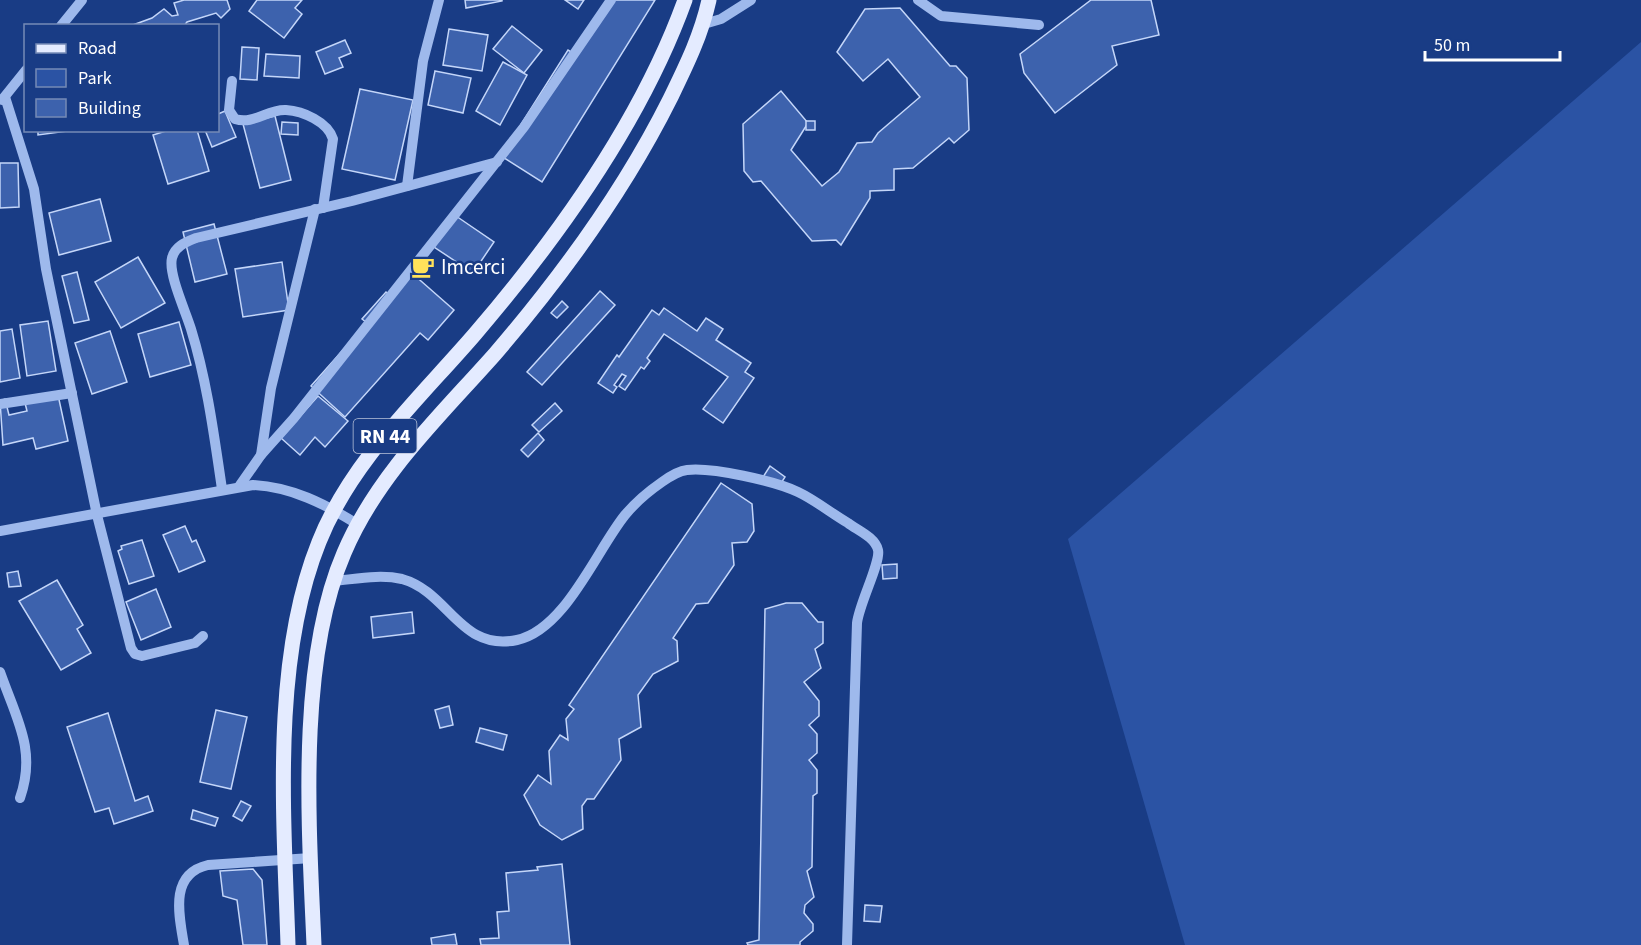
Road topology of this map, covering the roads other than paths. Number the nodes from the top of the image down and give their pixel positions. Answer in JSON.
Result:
{"nodes":[{"id":1,"x":82,"y":0,"type":"edge"},
{"id":2,"x":439,"y":0,"type":"edge"},
{"id":3,"x":611,"y":0,"type":"edge"},
{"id":4,"x":685,"y":0,"type":"edge"},
{"id":5,"x":709,"y":0,"type":"edge"},
{"id":6,"x":752,"y":0,"type":"edge"},
{"id":7,"x":918,"y":0,"type":"edge"},
{"id":8,"x":63,"y":24,"type":"edge"},
{"id":9,"x":704,"y":24,"type":"junction"},
{"id":10,"x":1039,"y":25,"type":"dead end"},
{"id":11,"x":24,"y":72,"type":"edge"},
{"id":12,"x":232,"y":81,"type":"dead end"},
{"id":13,"x":2,"y":100,"type":"edge"},
{"id":14,"x":497,"y":162,"type":"junction"},
{"id":15,"x":407,"y":186,"type":"junction"},
{"id":16,"x":319,"y":208,"type":"junction"},
{"id":17,"x":72,"y":393,"type":"junction"},
{"id":18,"x":0,"y":404,"type":"edge"},
{"id":19,"x":261,"y":455,"type":"junction"},
{"id":20,"x":240,"y":485,"type":"junction"},
{"id":21,"x":222,"y":489,"type":"junction"},
{"id":22,"x":334,"y":510,"type":"junction"},
{"id":23,"x":97,"y":515,"type":"junction"},
{"id":24,"x":357,"y":525,"type":"junction"},
{"id":25,"x":0,"y":531,"type":"edge"},
{"id":26,"x":334,"y":581,"type":"junction"},
{"id":27,"x":203,"y":636,"type":"dead end"},
{"id":28,"x":0,"y":672,"type":"edge"},
{"id":29,"x":20,"y":798,"type":"dead end"},
{"id":30,"x":311,"y":858,"type":"junction"},
{"id":31,"x":285,"y":859,"type":"junction"},
{"id":32,"x":184,"y":945,"type":"edge"},
{"id":33,"x":288,"y":945,"type":"edge"},
{"id":34,"x":314,"y":945,"type":"edge"},
{"id":35,"x":847,"y":945,"type":"edge"}],
"edges":[{"from":1,"to":8,"type":"street"},
{"from":2,"to":15,"type":"street"},
{"from":3,"to":14,"type":"street"},
{"from":4,"to":22,"type":"main road","number":"RN 44"},
{"from":5,"to":9,"type":"main road","number":"RN 44"},
{"from":6,"to":9,"type":"street"},
{"from":7,"to":10,"type":"street"},
{"from":9,"to":24,"type":"main road","number":"RN 44"},
{"from":11,"to":13,"type":"street"},
{"from":12,"to":16,"type":"street"},
{"from":13,"to":17,"type":"street"},
{"from":14,"to":15,"type":"street"},
{"from":14,"to":19,"type":"street"},
{"from":15,"to":16,"type":"street"},
{"from":16,"to":19,"type":"street"},
{"from":16,"to":21,"type":"street"},
{"from":17,"to":18,"type":"street"},
{"from":17,"to":23,"type":"street"},
{"from":19,"to":20,"type":"street"},
{"from":20,"to":21,"type":"street"},
{"from":20,"to":22,"type":"street"},
{"from":21,"to":23,"type":"street"},
{"from":22,"to":24,"type":"street"},
{"from":22,"to":31,"type":"main road","number":"RN 44"},
{"from":23,"to":25,"type":"street"},
{"from":23,"to":27,"type":"street"},
{"from":24,"to":26,"type":"main road","number":"RN 44"},
{"from":26,"to":30,"type":"main road","number":"RN 44"},
{"from":26,"to":35,"type":"street"},
{"from":28,"to":29,"type":"street"},
{"from":30,"to":31,"type":"street"},
{"from":30,"to":34,"type":"main road","number":"RN 44"},
{"from":31,"to":32,"type":"street"},
{"from":31,"to":33,"type":"main road","number":"RN 44"}]}
